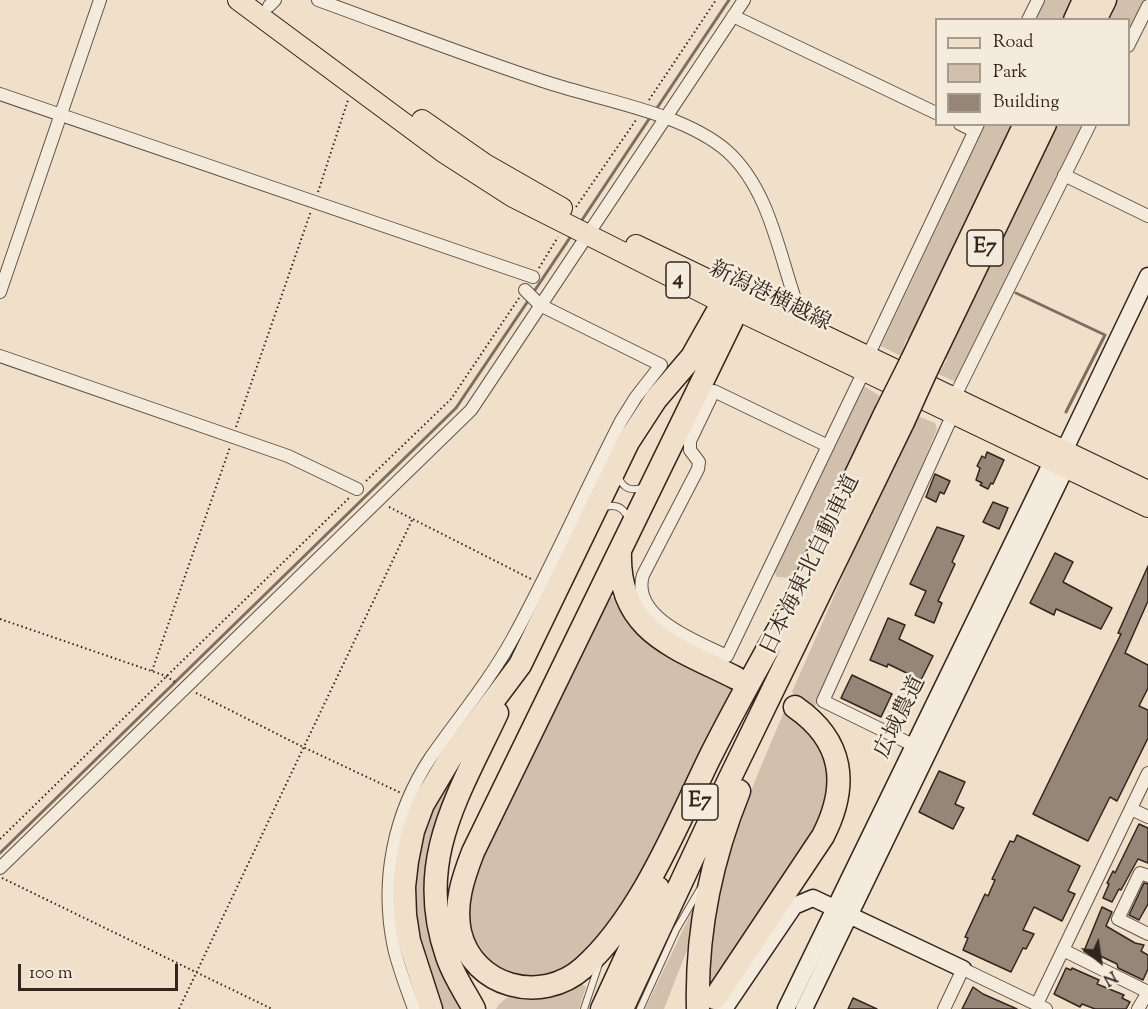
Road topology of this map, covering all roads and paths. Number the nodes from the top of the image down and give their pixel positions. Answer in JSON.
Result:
{"nodes":[{"id":1,"x":100,"y":0,"type":"edge"},
{"id":2,"x":238,"y":0,"type":"edge"},
{"id":3,"x":318,"y":0,"type":"edge"},
{"id":4,"x":744,"y":0,"type":"edge"},
{"id":5,"x":1038,"y":0,"type":"edge"},
{"id":6,"x":1084,"y":0,"type":"edge"},
{"id":7,"x":1104,"y":0,"type":"edge"},
{"id":8,"x":268,"y":2,"type":"edge"},
{"id":9,"x":1148,"y":6,"type":"edge"},
{"id":10,"x":733,"y":16,"type":"junction"},
{"id":11,"x":1029,"y":18,"type":"edge"},
{"id":12,"x":1076,"y":18,"type":"edge"},
{"id":13,"x":1096,"y":18,"type":"edge"},
{"id":14,"x":1130,"y":42,"type":"edge"},
{"id":15,"x":356,"y":88,"type":"junction"},
{"id":16,"x":0,"y":94,"type":"edge"},
{"id":17,"x":935,"y":113,"type":"edge"},
{"id":18,"x":61,"y":114,"type":"junction"},
{"id":19,"x":665,"y":118,"type":"junction"},
{"id":20,"x":1024,"y":126,"type":"edge"},
{"id":21,"x":1044,"y":126,"type":"edge"},
{"id":22,"x":1089,"y":126,"type":"edge"},
{"id":23,"x":976,"y":128,"type":"edge"},
{"id":24,"x":1065,"y":175,"type":"junction"},
{"id":25,"x":314,"y":202,"type":"junction"},
{"id":26,"x":1148,"y":216,"type":"edge"},
{"id":27,"x":566,"y":225,"type":"junction"},
{"id":28,"x":590,"y":230,"type":"junction"},
{"id":29,"x":1148,"y":276,"type":"edge"},
{"id":30,"x":533,"y":277,"type":"joint"},
{"id":31,"x":525,"y":290,"type":"joint"},
{"id":32,"x":0,"y":292,"type":"edge"},
{"id":33,"x":732,"y":301,"type":"junction"},
{"id":34,"x":540,"y":305,"type":"junction"},
{"id":35,"x":786,"y":316,"type":"junction"},
{"id":36,"x":0,"y":356,"type":"edge"},
{"id":37,"x":866,"y":363,"type":"junction"},
{"id":38,"x":919,"y":367,"type":"junction"},
{"id":39,"x":954,"y":406,"type":"junction"},
{"id":40,"x":233,"y":437,"type":"junction"},
{"id":41,"x":828,"y":446,"type":"junction"},
{"id":42,"x":1060,"y":461,"type":"junction"},
{"id":43,"x":617,"y":463,"type":"junction"},
{"id":44,"x":652,"y":482,"type":"junction"},
{"id":45,"x":357,"y":489,"type":"junction"},
{"id":46,"x":1148,"y":491,"type":"edge"},
{"id":47,"x":378,"y":501,"type":"junction"},
{"id":48,"x":1148,"y":507,"type":"edge"},
{"id":49,"x":412,"y":520,"type":"junction"},
{"id":50,"x":589,"y":521,"type":"junction"},
{"id":51,"x":631,"y":526,"type":"junction"},
{"id":52,"x":620,"y":550,"type":"junction"},
{"id":53,"x":541,"y":584,"type":"junction"},
{"id":54,"x":807,"y":598,"type":"junction"},
{"id":55,"x":0,"y":619,"type":"edge"},
{"id":56,"x":520,"y":665,"type":"junction"},
{"id":57,"x":152,"y":671,"type":"junction"},
{"id":58,"x":166,"y":676,"type":"junction"},
{"id":59,"x":736,"y":678,"type":"dead end"},
{"id":60,"x":184,"y":688,"type":"junction"},
{"id":61,"x":795,"y":707,"type":"dead end"},
{"id":62,"x":303,"y":747,"type":"junction"},
{"id":63,"x":921,"y":749,"type":"junction"},
{"id":64,"x":1148,"y":773,"type":"edge"},
{"id":65,"x":410,"y":797,"type":"junction"},
{"id":66,"x":1131,"y":809,"type":"junction"},
{"id":67,"x":1148,"y":817,"type":"edge"},
{"id":68,"x":0,"y":839,"type":"edge"},
{"id":69,"x":714,"y":866,"type":"junction"},
{"id":70,"x":0,"y":868,"type":"edge"},
{"id":71,"x":1148,"y":876,"type":"edge"},
{"id":72,"x":0,"y":877,"type":"edge"},
{"id":73,"x":843,"y":910,"type":"junction"},
{"id":74,"x":624,"y":919,"type":"junction"},
{"id":75,"x":1148,"y":934,"type":"edge"},
{"id":76,"x":1063,"y":950,"type":"junction"},
{"id":77,"x":963,"y":969,"type":"junction"},
{"id":78,"x":197,"y":972,"type":"junction"},
{"id":79,"x":1148,"y":992,"type":"edge"},
{"id":80,"x":712,"y":1005,"type":"edge"},
{"id":81,"x":1041,"y":1007,"type":"edge"},
{"id":82,"x":179,"y":1009,"type":"edge"},
{"id":83,"x":272,"y":1009,"type":"edge"},
{"id":84,"x":414,"y":1009,"type":"edge"},
{"id":85,"x":431,"y":1009,"type":"edge"},
{"id":86,"x":474,"y":1009,"type":"edge"},
{"id":87,"x":584,"y":1009,"type":"edge"},
{"id":88,"x":602,"y":1009,"type":"edge"},
{"id":89,"x":622,"y":1009,"type":"edge"},
{"id":90,"x":640,"y":1009,"type":"edge"},
{"id":91,"x":786,"y":1009,"type":"edge"},
{"id":92,"x":804,"y":1009,"type":"edge"},
{"id":93,"x":944,"y":1009,"type":"edge"},
{"id":94,"x":1138,"y":1009,"type":"edge"}],
"edges":[{"from":1,"to":18,"type":"street"},
{"from":2,"to":15,"type":"main road","name":"新潟港横越線","number":"4"},
{"from":3,"to":19,"type":"street"},
{"from":4,"to":10,"type":"street"},
{"from":5,"to":11,"type":"street"},
{"from":6,"to":12,"type":"highway"},
{"from":7,"to":13,"type":"highway"},
{"from":8,"to":28,"type":"main road","name":"新潟港横越線","number":"4"},
{"from":9,"to":14,"type":"street"},
{"from":10,"to":17,"type":"street"},
{"from":10,"to":19,"type":"street"},
{"from":15,"to":25,"type":"path"},
{"from":15,"to":27,"type":"main road","name":"新潟港横越線","number":"4"},
{"from":16,"to":18,"type":"street"},
{"from":18,"to":25,"type":"street"},
{"from":18,"to":32,"type":"street"},
{"from":19,"to":28,"type":"street"},
{"from":19,"to":35,"type":"street"},
{"from":20,"to":38,"type":"highway","name":"日本海東北自動車道","number":"E7"},
{"from":21,"to":38,"type":"highway","name":"日本海東北自動車道","number":"E7"},
{"from":22,"to":24,"type":"street"},
{"from":23,"to":37,"type":"street"},
{"from":24,"to":26,"type":"street"},
{"from":24,"to":39,"type":"street"},
{"from":25,"to":30,"type":"street"},
{"from":25,"to":40,"type":"path"},
{"from":27,"to":28,"type":"main road","name":"新潟港横越線","number":"4"},
{"from":27,"to":30,"type":"path"},
{"from":28,"to":33,"type":"main road","name":"新潟港横越線","number":"4"},
{"from":28,"to":34,"type":"street"},
{"from":29,"to":42,"type":"street","name":"広域農道"},
{"from":31,"to":34,"type":"street"},
{"from":31,"to":45,"type":"path"},
{"from":33,"to":35,"type":"main road","name":"新潟港横越線","number":"4"},
{"from":33,"to":37,"type":"main road","name":"新潟港横越線","number":"4"},
{"from":33,"to":43,"type":"highway"},
{"from":33,"to":44,"type":"highway"},
{"from":34,"to":47,"type":"street"},
{"from":34,"to":53,"type":"street"},
{"from":35,"to":37,"type":"main road","name":"新潟港横越線","number":"4"},
{"from":36,"to":40,"type":"street"},
{"from":37,"to":39,"type":"main road","name":"新潟港横越線","number":"4"},
{"from":37,"to":41,"type":"street"},
{"from":38,"to":54,"type":"highway","name":"日本海東北自動車道","number":"E7","bridge":true},
{"from":39,"to":42,"type":"main road","name":"新潟港横越線","number":"4"},
{"from":39,"to":63,"type":"street"},
{"from":40,"to":45,"type":"street"},
{"from":40,"to":57,"type":"path"},
{"from":41,"to":41,"type":"street"},
{"from":42,"to":46,"type":"main road","name":"新潟港横越線","number":"4"},
{"from":42,"to":48,"type":"main road","name":"新潟港横越線","number":"4"},
{"from":42,"to":63,"type":"street","name":"広域農道"},
{"from":43,"to":44,"type":"lane"},
{"from":43,"to":50,"type":"highway"},
{"from":44,"to":51,"type":"highway"},
{"from":45,"to":58,"type":"path"},
{"from":47,"to":49,"type":"path"},
{"from":47,"to":60,"type":"street"},
{"from":49,"to":53,"type":"path"},
{"from":49,"to":62,"type":"path"},
{"from":50,"to":51,"type":"lane"},
{"from":50,"to":56,"type":"highway"},
{"from":51,"to":52,"type":"highway"},
{"from":52,"to":59,"type":"highway"},
{"from":52,"to":74,"type":"highway"},
{"from":53,"to":65,"type":"street"},
{"from":54,"to":69,"type":"highway"},
{"from":54,"to":74,"type":"highway"},
{"from":54,"to":88,"type":"highway","name":"日本海東北自動車道","number":"E7"},
{"from":54,"to":89,"type":"highway","name":"日本海東北自動車道","number":"E7"},
{"from":55,"to":57,"type":"path"},
{"from":56,"to":85,"type":"highway"},
{"from":56,"to":86,"type":"highway"},
{"from":57,"to":58,"type":"path"},
{"from":58,"to":68,"type":"path"},
{"from":60,"to":62,"type":"path"},
{"from":60,"to":70,"type":"street"},
{"from":61,"to":80,"type":"highway"},
{"from":62,"to":65,"type":"path"},
{"from":62,"to":78,"type":"path"},
{"from":63,"to":73,"type":"street","name":"広域農道"},
{"from":64,"to":66,"type":"street"},
{"from":65,"to":84,"type":"street"},
{"from":66,"to":67,"type":"street"},
{"from":66,"to":76,"type":"street"},
{"from":69,"to":80,"type":"highway"},
{"from":69,"to":90,"type":"lane"},
{"from":71,"to":75,"type":"street"},
{"from":72,"to":78,"type":"path"},
{"from":73,"to":77,"type":"street"},
{"from":73,"to":80,"type":"street"},
{"from":73,"to":91,"type":"street","name":"広域農道"},
{"from":73,"to":92,"type":"street","name":"広域農道"},
{"from":74,"to":87,"type":"lane"},
{"from":76,"to":79,"type":"street"},
{"from":76,"to":81,"type":"street"},
{"from":77,"to":81,"type":"street"},
{"from":77,"to":93,"type":"street"},
{"from":78,"to":82,"type":"path"},
{"from":78,"to":83,"type":"path"},
{"from":79,"to":94,"type":"street"}]}
